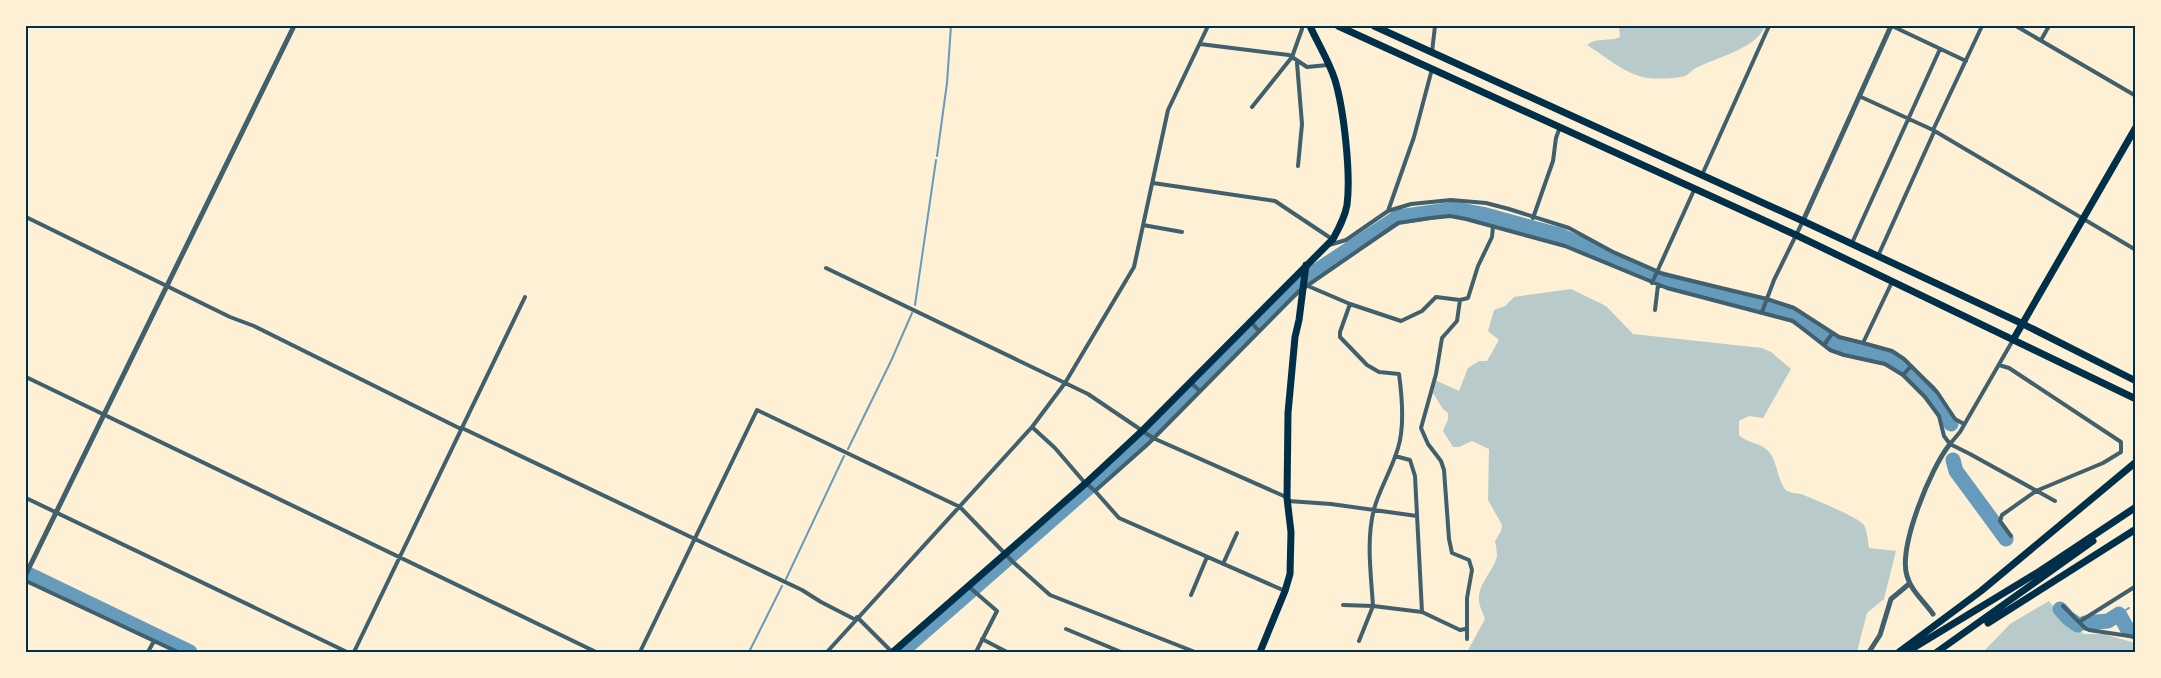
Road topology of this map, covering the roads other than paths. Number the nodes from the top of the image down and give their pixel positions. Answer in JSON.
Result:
{"nodes":[{"id":1,"x":294,"y":26,"type":"edge"},
{"id":2,"x":1208,"y":26,"type":"edge"},
{"id":3,"x":1310,"y":26,"type":"edge"},
{"id":4,"x":1338,"y":26,"type":"edge"},
{"id":5,"x":1374,"y":26,"type":"edge"},
{"id":6,"x":1436,"y":26,"type":"edge"},
{"id":7,"x":1769,"y":26,"type":"edge"},
{"id":8,"x":1891,"y":26,"type":"edge"},
{"id":9,"x":1982,"y":26,"type":"edge"},
{"id":10,"x":2016,"y":26,"type":"edge"},
{"id":11,"x":2049,"y":26,"type":"edge"},
{"id":12,"x":1302,"y":29,"type":"dead end"},
{"id":13,"x":2041,"y":40,"type":"junction"},
{"id":14,"x":1200,"y":44,"type":"junction"},
{"id":15,"x":1940,"y":49,"type":"junction"},
{"id":16,"x":1432,"y":52,"type":"junction"},
{"id":17,"x":1292,"y":57,"type":"junction"},
{"id":18,"x":1966,"y":61,"type":"junction"},
{"id":19,"x":1297,"y":62,"type":"junction"},
{"id":20,"x":1329,"y":65,"type":"junction"},
{"id":21,"x":1432,"y":68,"type":"junction"},
{"id":22,"x":1859,"y":95,"type":"junction"},
{"id":23,"x":2136,"y":96,"type":"edge"},
{"id":24,"x":1252,"y":107,"type":"dead end"},
{"id":25,"x":1909,"y":119,"type":"junction"},
{"id":26,"x":1560,"y":127,"type":"junction"},
{"id":27,"x":2136,"y":127,"type":"edge"},
{"id":28,"x":1933,"y":131,"type":"junction"},
{"id":29,"x":1298,"y":166,"type":"dead end"},
{"id":30,"x":1702,"y":176,"type":"junction"},
{"id":31,"x":1153,"y":183,"type":"junction"},
{"id":32,"x":1695,"y":188,"type":"junction"},
{"id":33,"x":1388,"y":211,"type":"junction"},
{"id":34,"x":26,"y":217,"type":"edge"},
{"id":35,"x":1533,"y":218,"type":"junction"},
{"id":36,"x":2083,"y":219,"type":"junction"},
{"id":37,"x":1803,"y":221,"type":"junction"},
{"id":38,"x":1143,"y":225,"type":"junction"},
{"id":39,"x":1493,"y":226,"type":"junction"},
{"id":40,"x":1182,"y":232,"type":"dead end"},
{"id":41,"x":1796,"y":235,"type":"junction"},
{"id":42,"x":1330,"y":242,"type":"junction"},
{"id":43,"x":1852,"y":244,"type":"junction"},
{"id":44,"x":2136,"y":250,"type":"edge"},
{"id":45,"x":1877,"y":256,"type":"junction"},
{"id":46,"x":826,"y":268,"type":"dead end"},
{"id":47,"x":1305,"y":268,"type":"junction"},
{"id":48,"x":1656,"y":272,"type":"junction"},
{"id":49,"x":1652,"y":282,"type":"junction"},
{"id":50,"x":1892,"y":282,"type":"junction"},
{"id":51,"x":166,"y":285,"type":"junction"},
{"id":52,"x":1658,"y":285,"type":"junction"},
{"id":53,"x":1305,"y":286,"type":"junction"},
{"id":54,"x":525,"y":297,"type":"dead end"},
{"id":55,"x":1460,"y":300,"type":"junction"},
{"id":56,"x":1766,"y":300,"type":"junction"},
{"id":57,"x":1350,"y":304,"type":"junction"},
{"id":58,"x":1654,"y":310,"type":"dead end"},
{"id":59,"x":1762,"y":311,"type":"junction"},
{"id":60,"x":1252,"y":323,"type":"junction"},
{"id":61,"x":2023,"y":324,"type":"junction"},
{"id":62,"x":1259,"y":330,"type":"junction"},
{"id":63,"x":1831,"y":335,"type":"dead end"},
{"id":64,"x":2013,"y":340,"type":"junction"},
{"id":65,"x":1863,"y":343,"type":"junction"},
{"id":66,"x":1825,"y":344,"type":"junction"},
{"id":67,"x":1999,"y":365,"type":"junction"},
{"id":68,"x":1910,"y":366,"type":"junction"},
{"id":69,"x":1904,"y":374,"type":"junction"},
{"id":70,"x":26,"y":377,"type":"edge"},
{"id":71,"x":2136,"y":381,"type":"edge"},
{"id":72,"x":1065,"y":383,"type":"junction"},
{"id":73,"x":1192,"y":384,"type":"junction"},
{"id":74,"x":1199,"y":391,"type":"junction"},
{"id":75,"x":2136,"y":399,"type":"edge"},
{"id":76,"x":103,"y":414,"type":"junction"},
{"id":77,"x":1964,"y":424,"type":"junction"},
{"id":78,"x":1032,"y":427,"type":"junction"},
{"id":79,"x":462,"y":428,"type":"junction"},
{"id":80,"x":1144,"y":431,"type":"junction"},
{"id":81,"x":1153,"y":437,"type":"junction"},
{"id":82,"x":1950,"y":444,"type":"junction"},
{"id":83,"x":1395,"y":456,"type":"junction"},
{"id":84,"x":2136,"y":462,"type":"edge"},
{"id":85,"x":1087,"y":483,"type":"junction"},
{"id":86,"x":2036,"y":490,"type":"junction"},
{"id":87,"x":1094,"y":491,"type":"junction"},
{"id":88,"x":26,"y":498,"type":"edge"},
{"id":89,"x":1287,"y":500,"type":"junction"},
{"id":90,"x":2055,"y":501,"type":"dead end"},
{"id":91,"x":960,"y":507,"type":"junction"},
{"id":92,"x":2136,"y":508,"type":"edge"},
{"id":93,"x":1374,"y":509,"type":"junction"},
{"id":94,"x":55,"y":512,"type":"junction"},
{"id":95,"x":1417,"y":516,"type":"junction"},
{"id":96,"x":2136,"y":530,"type":"edge"},
{"id":97,"x":1237,"y":533,"type":"dead end"},
{"id":98,"x":2012,"y":536,"type":"dead end"},
{"id":99,"x":694,"y":540,"type":"junction"},
{"id":100,"x":1006,"y":554,"type":"junction"},
{"id":101,"x":1207,"y":557,"type":"junction"},
{"id":102,"x":399,"y":558,"type":"junction"},
{"id":103,"x":1223,"y":564,"type":"junction"},
{"id":104,"x":26,"y":574,"type":"edge"},
{"id":105,"x":26,"y":581,"type":"edge"},
{"id":106,"x":1909,"y":584,"type":"junction"},
{"id":107,"x":969,"y":586,"type":"junction"},
{"id":108,"x":2136,"y":586,"type":"edge"},
{"id":109,"x":1286,"y":591,"type":"junction"},
{"id":110,"x":1191,"y":595,"type":"dead end"},
{"id":111,"x":1343,"y":605,"type":"dead end"},
{"id":112,"x":1373,"y":606,"type":"junction"},
{"id":113,"x":2064,"y":606,"type":"dead end"},
{"id":114,"x":1422,"y":612,"type":"junction"},
{"id":115,"x":1933,"y":614,"type":"dead end"},
{"id":116,"x":857,"y":618,"type":"junction"},
{"id":117,"x":2079,"y":621,"type":"junction"},
{"id":118,"x":1066,"y":629,"type":"dead end"},
{"id":119,"x":1465,"y":629,"type":"junction"},
{"id":120,"x":2136,"y":638,"type":"edge"},
{"id":121,"x":982,"y":639,"type":"junction"},
{"id":122,"x":1467,"y":639,"type":"dead end"},
{"id":123,"x":154,"y":641,"type":"junction"},
{"id":124,"x":1359,"y":641,"type":"dead end"},
{"id":125,"x":148,"y":652,"type":"edge"},
{"id":126,"x":178,"y":652,"type":"edge"},
{"id":127,"x":347,"y":652,"type":"edge"},
{"id":128,"x":354,"y":652,"type":"edge"},
{"id":129,"x":596,"y":652,"type":"edge"},
{"id":130,"x":640,"y":652,"type":"edge"},
{"id":131,"x":826,"y":652,"type":"edge"},
{"id":132,"x":893,"y":652,"type":"edge"},
{"id":133,"x":976,"y":652,"type":"edge"},
{"id":134,"x":1007,"y":652,"type":"edge"},
{"id":135,"x":1121,"y":652,"type":"edge"},
{"id":136,"x":1195,"y":652,"type":"edge"},
{"id":137,"x":1260,"y":652,"type":"edge"},
{"id":138,"x":1869,"y":652,"type":"edge"},
{"id":139,"x":1899,"y":652,"type":"edge"},
{"id":140,"x":1905,"y":652,"type":"edge"},
{"id":141,"x":1939,"y":652,"type":"edge"}],
"edges":[{"from":1,"to":51,"type":"street"},
{"from":2,"to":14,"type":"street"},
{"from":3,"to":20,"type":"main road"},
{"from":4,"to":21,"type":"main road"},
{"from":5,"to":16,"type":"main road"},
{"from":6,"to":16,"type":"street"},
{"from":7,"to":30,"type":"street"},
{"from":8,"to":15,"type":"street"},
{"from":8,"to":22,"type":"street"},
{"from":9,"to":18,"type":"street"},
{"from":10,"to":13,"type":"street"},
{"from":11,"to":13,"type":"street"},
{"from":12,"to":17,"type":"street"},
{"from":13,"to":23,"type":"street"},
{"from":14,"to":17,"type":"street"},
{"from":14,"to":31,"type":"street"},
{"from":15,"to":18,"type":"street"},
{"from":15,"to":25,"type":"street"},
{"from":16,"to":30,"type":"main road"},
{"from":17,"to":19,"type":"street"},
{"from":17,"to":24,"type":"street"},
{"from":18,"to":28,"type":"street"},
{"from":19,"to":20,"type":"street"},
{"from":19,"to":29,"type":"street"},
{"from":20,"to":42,"type":"main road"},
{"from":21,"to":26,"type":"main road"},
{"from":21,"to":33,"type":"street"},
{"from":22,"to":25,"type":"street"},
{"from":22,"to":37,"type":"street"},
{"from":25,"to":28,"type":"street"},
{"from":25,"to":43,"type":"street"},
{"from":26,"to":32,"type":"main road"},
{"from":26,"to":35,"type":"street"},
{"from":27,"to":36,"type":"main road"},
{"from":28,"to":36,"type":"street"},
{"from":28,"to":45,"type":"street"},
{"from":30,"to":37,"type":"main road"},
{"from":31,"to":38,"type":"street"},
{"from":31,"to":42,"type":"street"},
{"from":32,"to":41,"type":"main road"},
{"from":32,"to":48,"type":"street"},
{"from":33,"to":35,"type":"street"},
{"from":33,"to":42,"type":"street"},
{"from":34,"to":51,"type":"street"},
{"from":35,"to":48,"type":"street"},
{"from":36,"to":44,"type":"street"},
{"from":36,"to":61,"type":"main road"},
{"from":37,"to":41,"type":"street"},
{"from":37,"to":43,"type":"main road"},
{"from":38,"to":40,"type":"street"},
{"from":38,"to":72,"type":"street"},
{"from":39,"to":49,"type":"street"},
{"from":39,"to":53,"type":"street"},
{"from":39,"to":55,"type":"street"},
{"from":41,"to":50,"type":"main road"},
{"from":41,"to":56,"type":"street"},
{"from":42,"to":47,"type":"main road"},
{"from":43,"to":45,"type":"main road"},
{"from":45,"to":61,"type":"main road"},
{"from":46,"to":72,"type":"street"},
{"from":47,"to":53,"type":"main road"},
{"from":47,"to":60,"type":"main road"},
{"from":48,"to":49,"type":"street"},
{"from":48,"to":56,"type":"street"},
{"from":49,"to":52,"type":"street"},
{"from":50,"to":64,"type":"main road"},
{"from":50,"to":65,"type":"street"},
{"from":51,"to":76,"type":"street"},
{"from":51,"to":79,"type":"street"},
{"from":52,"to":58,"type":"street"},
{"from":52,"to":59,"type":"street"},
{"from":53,"to":57,"type":"street"},
{"from":53,"to":62,"type":"street"},
{"from":53,"to":89,"type":"main road"},
{"from":54,"to":79,"type":"street"},
{"from":55,"to":57,"type":"street"},
{"from":55,"to":119,"type":"street"},
{"from":56,"to":59,"type":"street"},
{"from":56,"to":65,"type":"street"},
{"from":57,"to":83,"type":"street"},
{"from":59,"to":66,"type":"street"},
{"from":60,"to":62,"type":"street"},
{"from":60,"to":73,"type":"main road"},
{"from":61,"to":64,"type":"main road"},
{"from":61,"to":71,"type":"main road"},
{"from":62,"to":74,"type":"street"},
{"from":63,"to":66,"type":"street"},
{"from":64,"to":67,"type":"street"},
{"from":64,"to":75,"type":"main road"},
{"from":65,"to":68,"type":"street"},
{"from":66,"to":69,"type":"street"},
{"from":67,"to":77,"type":"street"},
{"from":67,"to":86,"type":"street"},
{"from":68,"to":69,"type":"street"},
{"from":68,"to":77,"type":"street"},
{"from":69,"to":82,"type":"street"},
{"from":70,"to":76,"type":"street"},
{"from":72,"to":78,"type":"street"},
{"from":72,"to":80,"type":"street"},
{"from":73,"to":74,"type":"street"},
{"from":73,"to":80,"type":"main road"},
{"from":74,"to":81,"type":"street"},
{"from":76,"to":94,"type":"street"},
{"from":76,"to":102,"type":"street"},
{"from":77,"to":82,"type":"street"},
{"from":78,"to":85,"type":"street"},
{"from":78,"to":91,"type":"street"},
{"from":79,"to":99,"type":"street"},
{"from":79,"to":102,"type":"street"},
{"from":80,"to":81,"type":"street"},
{"from":80,"to":85,"type":"main road"},
{"from":81,"to":87,"type":"street"},
{"from":81,"to":89,"type":"street"},
{"from":82,"to":86,"type":"street"},
{"from":82,"to":106,"type":"street"},
{"from":83,"to":93,"type":"street"},
{"from":83,"to":95,"type":"street"},
{"from":84,"to":139,"type":"main road"},
{"from":85,"to":87,"type":"street"},
{"from":85,"to":100,"type":"main road"},
{"from":86,"to":90,"type":"street"},
{"from":86,"to":98,"type":"street"},
{"from":87,"to":101,"type":"street"},
{"from":88,"to":94,"type":"street"},
{"from":89,"to":93,"type":"street"},
{"from":89,"to":109,"type":"main road"},
{"from":91,"to":99,"type":"street"},
{"from":91,"to":100,"type":"street"},
{"from":91,"to":116,"type":"street"},
{"from":92,"to":140,"type":"main road"},
{"from":92,"to":141,"type":"main road"},
{"from":93,"to":95,"type":"street"},
{"from":93,"to":112,"type":"street"},
{"from":94,"to":104,"type":"street"},
{"from":94,"to":127,"type":"street"},
{"from":95,"to":114,"type":"street"},
{"from":96,"to":141,"type":"main road"},
{"from":97,"to":103,"type":"street"},
{"from":99,"to":116,"type":"street"},
{"from":99,"to":130,"type":"street"},
{"from":100,"to":107,"type":"main road"},
{"from":100,"to":136,"type":"street"},
{"from":101,"to":103,"type":"street"},
{"from":101,"to":110,"type":"street"},
{"from":102,"to":128,"type":"street"},
{"from":102,"to":129,"type":"street"},
{"from":103,"to":109,"type":"street"},
{"from":105,"to":123,"type":"street"},
{"from":106,"to":115,"type":"street"},
{"from":106,"to":138,"type":"street"},
{"from":107,"to":121,"type":"street"},
{"from":107,"to":132,"type":"main road"},
{"from":108,"to":117,"type":"street"},
{"from":109,"to":137,"type":"main road"},
{"from":111,"to":112,"type":"street"},
{"from":112,"to":114,"type":"street"},
{"from":112,"to":124,"type":"street"},
{"from":113,"to":117,"type":"street"},
{"from":114,"to":119,"type":"street"},
{"from":116,"to":131,"type":"street"},
{"from":116,"to":132,"type":"street"},
{"from":117,"to":120,"type":"street"},
{"from":118,"to":135,"type":"street"},
{"from":119,"to":122,"type":"street"},
{"from":121,"to":133,"type":"street"},
{"from":121,"to":134,"type":"street"},
{"from":123,"to":125,"type":"street"},
{"from":123,"to":126,"type":"street"}]}
